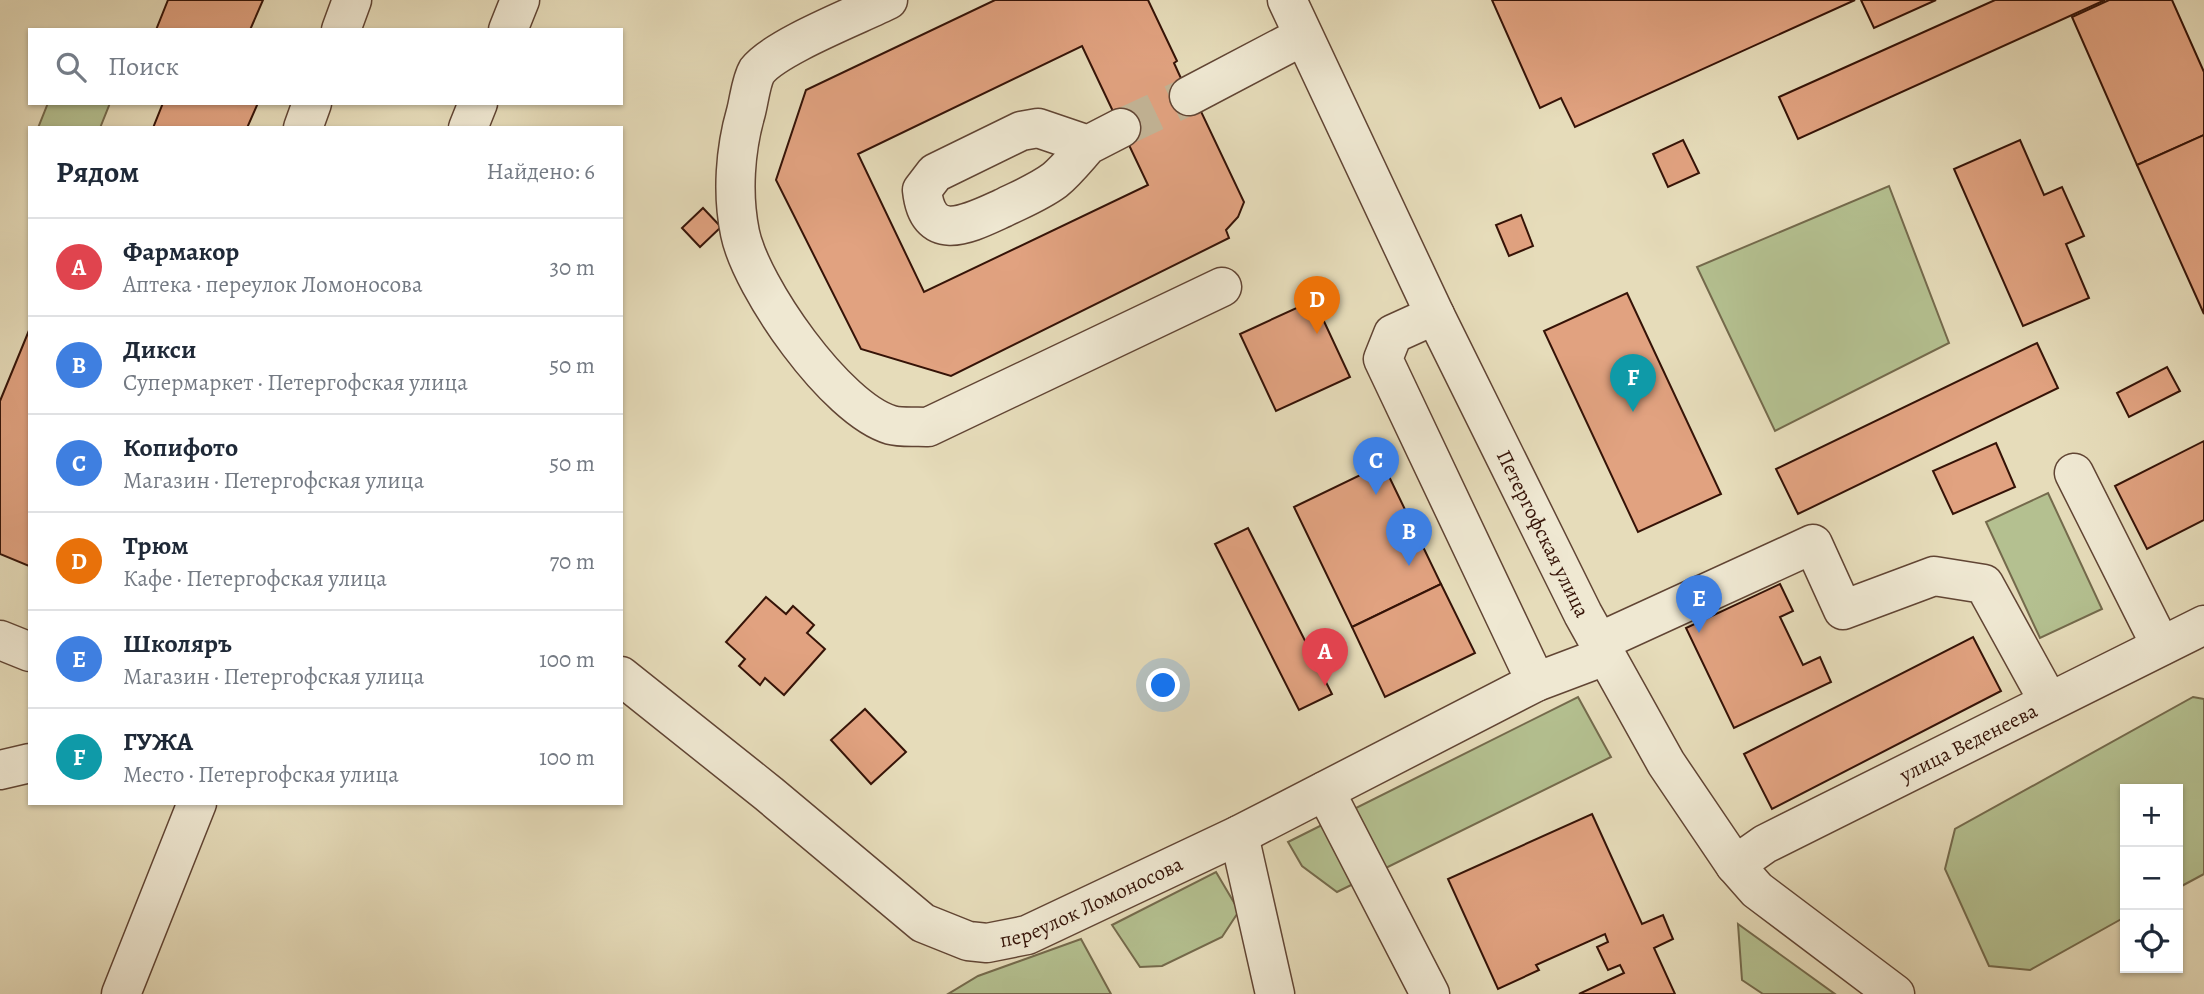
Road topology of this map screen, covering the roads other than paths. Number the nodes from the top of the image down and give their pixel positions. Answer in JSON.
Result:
{"nodes":[{"id":1,"x":352,"y":0,"type":"edge"},
{"id":2,"x":520,"y":0,"type":"edge"},
{"id":3,"x":888,"y":0,"type":"edge"},
{"id":4,"x":1287,"y":0,"type":"edge"},
{"id":5,"x":342,"y":28,"type":"edge"},
{"id":6,"x":509,"y":28,"type":"edge"},
{"id":7,"x":1303,"y":36,"type":"junction"},
{"id":8,"x":1189,"y":96,"type":"tunnel mouth"},
{"id":9,"x":312,"y":105,"type":"edge"},
{"id":10,"x":477,"y":105,"type":"edge"},
{"id":11,"x":304,"y":126,"type":"edge"},
{"id":12,"x":469,"y":126,"type":"edge"},
{"id":13,"x":1222,"y":287,"type":"dead end"},
{"id":14,"x":1436,"y":315,"type":"junction"},
{"id":15,"x":2074,"y":473,"type":"dead end"},
{"id":16,"x":2204,"y":625,"type":"edge"},
{"id":17,"x":0,"y":640,"type":"edge"},
{"id":18,"x":2161,"y":646,"type":"junction"},
{"id":19,"x":1602,"y":649,"type":"junction"},
{"id":20,"x":28,"y":651,"type":"edge"},
{"id":21,"x":623,"y":678,"type":"edge"},
{"id":22,"x":1536,"y":682,"type":"junction"},
{"id":23,"x":2049,"y":702,"type":"junction"},
{"id":24,"x":28,"y":763,"type":"edge"},
{"id":25,"x":0,"y":770,"type":"edge"},
{"id":26,"x":1325,"y":790,"type":"junction"},
{"id":27,"x":196,"y":805,"type":"edge"},
{"id":28,"x":1239,"y":835,"type":"junction"},
{"id":29,"x":1735,"y":865,"type":"junction"},
{"id":30,"x":121,"y":994,"type":"edge"},
{"id":31,"x":1275,"y":994,"type":"edge"},
{"id":32,"x":1430,"y":994,"type":"edge"},
{"id":33,"x":1895,"y":994,"type":"edge"}],
"edges":[{"from":1,"to":5,"type":"street"},
{"from":2,"to":6,"type":"street"},
{"from":3,"to":13,"type":"street"},
{"from":4,"to":7,"type":"street","name":"Петергофская улица"},
{"from":7,"to":8,"type":"street"},
{"from":7,"to":14,"type":"street","name":"Петергофская улица"},
{"from":9,"to":11,"type":"street"},
{"from":10,"to":12,"type":"street"},
{"from":14,"to":19,"type":"street","name":"Петергофская улица"},
{"from":14,"to":22,"type":"street"},
{"from":15,"to":18,"type":"street"},
{"from":16,"to":18,"type":"street","name":"улица Веденеева"},
{"from":17,"to":20,"type":"street"},
{"from":18,"to":23,"type":"street","name":"улица Веденеева"},
{"from":19,"to":22,"type":"street","name":"переулок Ломоносова"},
{"from":19,"to":23,"type":"street","name":"переулок Ломоносова"},
{"from":19,"to":29,"type":"street","name":"Петергофская улица"},
{"from":21,"to":28,"type":"street","name":"переулок Ломоносова"},
{"from":22,"to":26,"type":"street","name":"переулок Ломоносова"},
{"from":23,"to":29,"type":"street","name":"улица Веденеева"},
{"from":24,"to":25,"type":"street"},
{"from":26,"to":28,"type":"street","name":"переулок Ломоносова"},
{"from":26,"to":32,"type":"street"},
{"from":27,"to":30,"type":"street"},
{"from":28,"to":31,"type":"street"},
{"from":29,"to":33,"type":"street","name":"Петергофская улица"}]}
